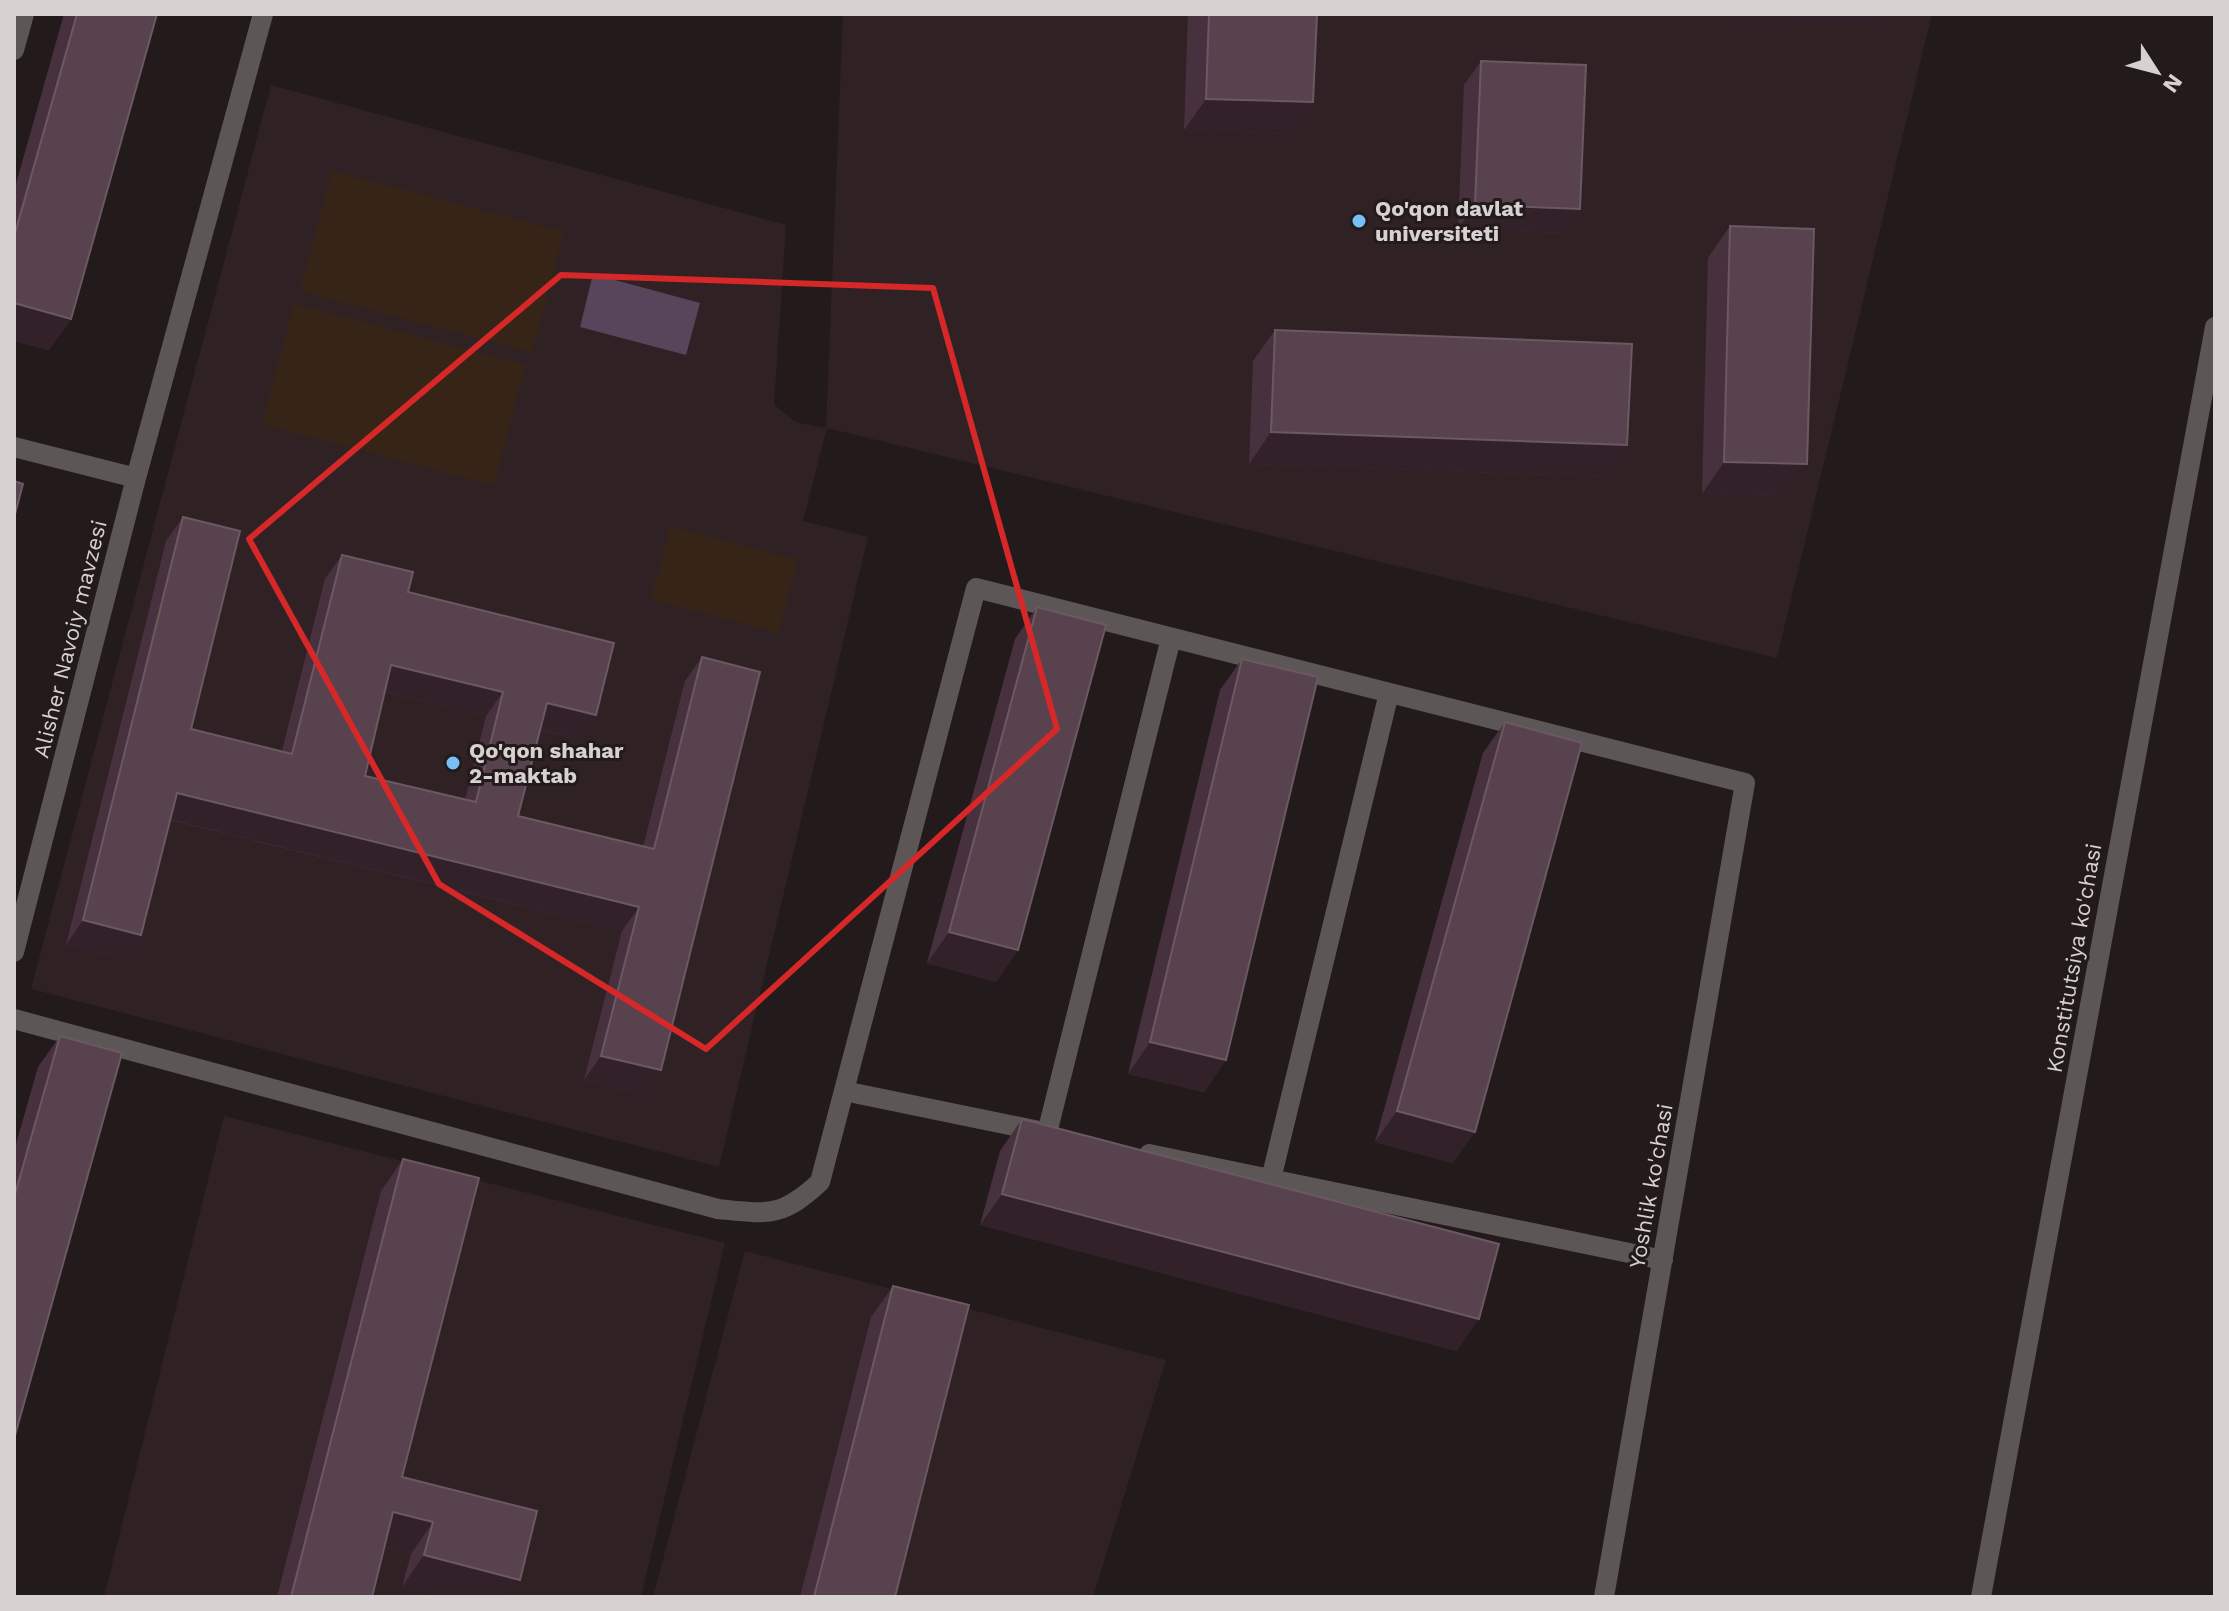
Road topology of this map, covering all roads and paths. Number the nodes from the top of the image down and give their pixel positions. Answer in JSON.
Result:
{"nodes":[{"id":1,"x":24,"y":14,"type":"edge"},
{"id":2,"x":263,"y":14,"type":"edge"},
{"id":3,"x":14,"y":50,"type":"edge"},
{"id":4,"x":2215,"y":327,"type":"edge"},
{"id":5,"x":14,"y":447,"type":"edge"},
{"id":6,"x":136,"y":478,"type":"junction"},
{"id":7,"x":1171,"y":638,"type":"junction"},
{"id":8,"x":1389,"y":693,"type":"junction"},
{"id":9,"x":14,"y":952,"type":"edge"},
{"id":10,"x":14,"y":1019,"type":"edge"},
{"id":11,"x":844,"y":1091,"type":"junction"},
{"id":12,"x":1121,"y":1148,"type":"edge"},
{"id":13,"x":1271,"y":1179,"type":"junction"},
{"id":14,"x":1663,"y":1260,"type":"junction"},
{"id":15,"x":1604,"y":1597,"type":"edge"},
{"id":16,"x":1981,"y":1597,"type":"edge"}],
"edges":[{"from":1,"to":3,"type":"street"},
{"from":2,"to":6,"type":"street","name":"Alisher Navoiy mavzesi"},
{"from":4,"to":16,"type":"street","name":"Konstitutsiya ko'chasi"},
{"from":5,"to":6,"type":"street"},
{"from":6,"to":9,"type":"street","name":"Alisher Navoiy mavzesi"},
{"from":7,"to":8,"type":"street"},
{"from":7,"to":11,"type":"street"},
{"from":7,"to":11,"type":"street"},
{"from":8,"to":13,"type":"street"},
{"from":8,"to":14,"type":"street","name":"Yoshlik ko'chasi"},
{"from":10,"to":11,"type":"street"},
{"from":12,"to":13,"type":"street"},
{"from":13,"to":14,"type":"street"},
{"from":14,"to":15,"type":"street","name":"Yoshlik ko'chasi"}]}
